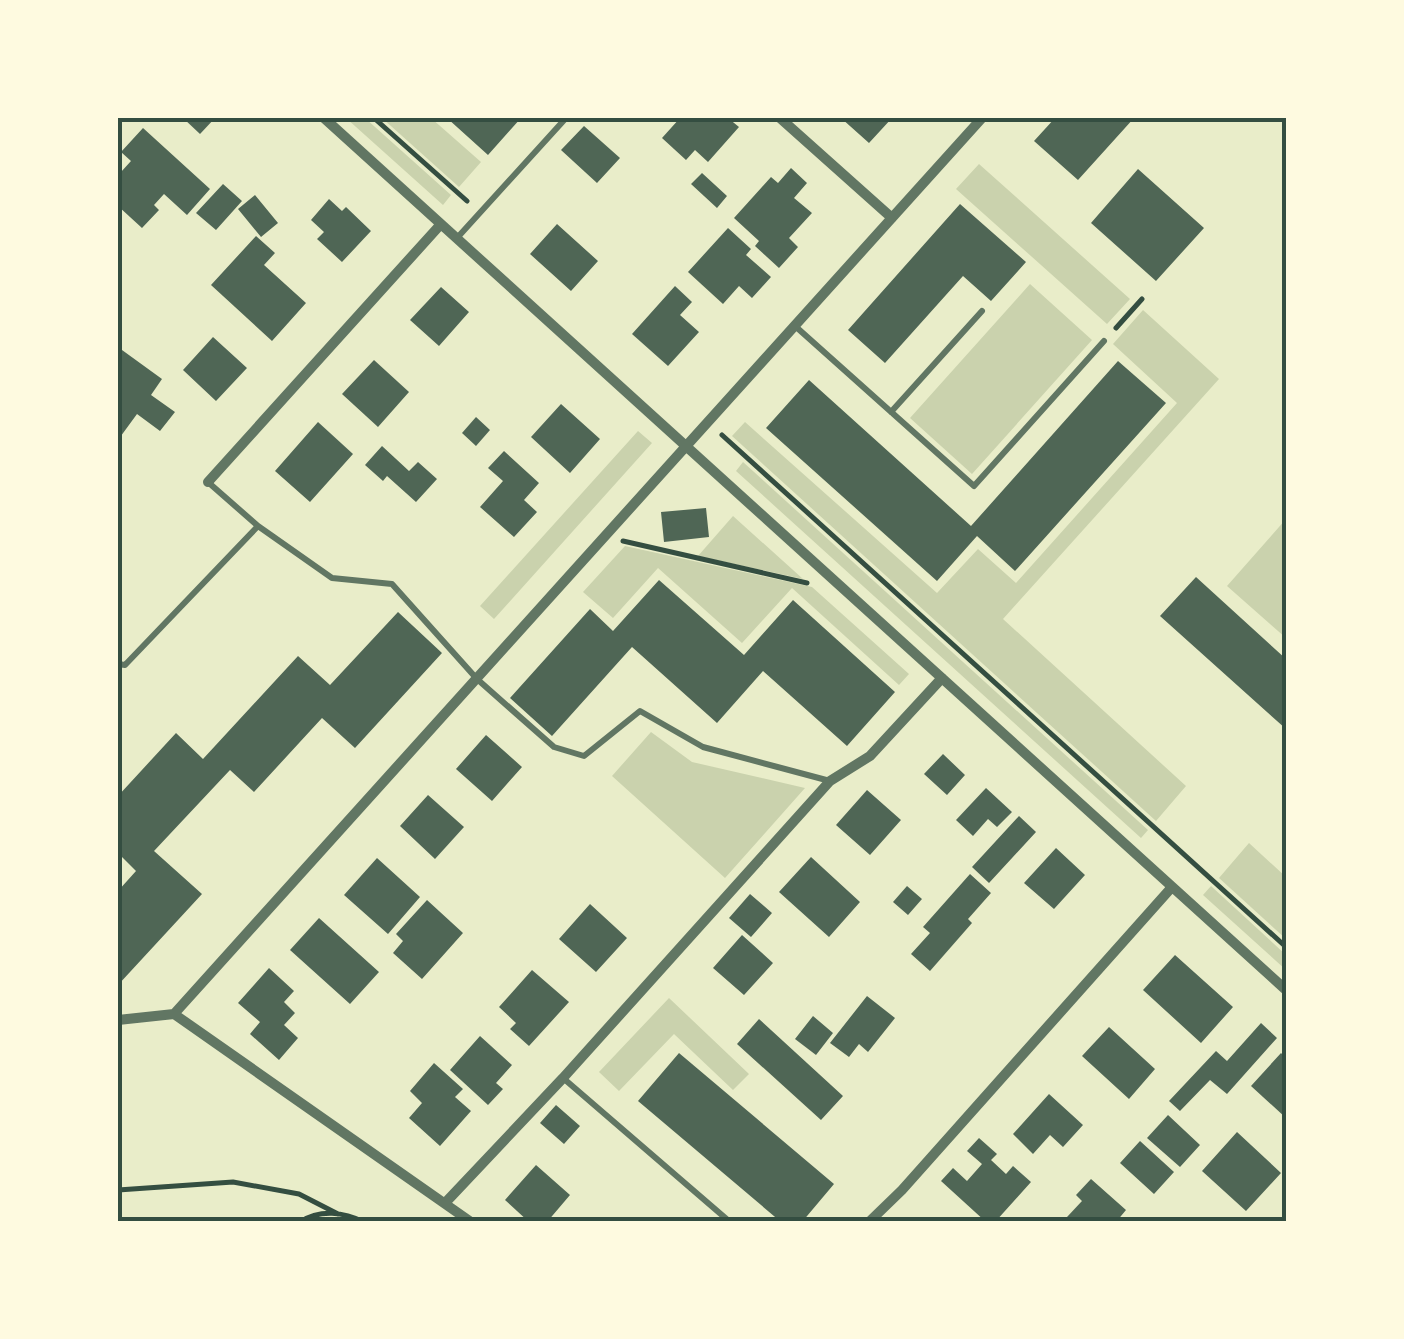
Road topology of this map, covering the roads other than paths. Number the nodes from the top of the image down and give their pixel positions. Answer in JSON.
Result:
{"nodes":[{"id":1,"x":324,"y":118,"type":"edge"},
{"id":2,"x":780,"y":118,"type":"edge"},
{"id":3,"x":982,"y":118,"type":"edge"},
{"id":4,"x":563,"y":119,"type":"edge"},
{"id":5,"x":892,"y":218,"type":"junction"},
{"id":6,"x":441,"y":224,"type":"junction"},
{"id":7,"x":457,"y":238,"type":"junction"},
{"id":8,"x":982,"y":311,"type":"dead end"},
{"id":9,"x":795,"y":326,"type":"junction"},
{"id":10,"x":1104,"y":341,"type":"road end"},
{"id":11,"x":891,"y":412,"type":"junction"},
{"id":12,"x":687,"y":447,"type":"junction"},
{"id":13,"x":208,"y":482,"type":"joint"},
{"id":14,"x":258,"y":526,"type":"junction"},
{"id":15,"x":118,"y":664,"type":"edge"},
{"id":16,"x":477,"y":678,"type":"junction"},
{"id":17,"x":942,"y":678,"type":"junction"},
{"id":18,"x":830,"y":780,"type":"junction"},
{"id":19,"x":1172,"y":887,"type":"junction"},
{"id":20,"x":1286,"y":990,"type":"edge"},
{"id":21,"x":174,"y":1014,"type":"junction"},
{"id":22,"x":118,"y":1020,"type":"edge"},
{"id":23,"x":563,"y":1078,"type":"junction"},
{"id":24,"x":446,"y":1202,"type":"junction"},
{"id":25,"x":471,"y":1222,"type":"edge"},
{"id":26,"x":730,"y":1222,"type":"edge"},
{"id":27,"x":869,"y":1222,"type":"edge"}],
"edges":[{"from":1,"to":6,"type":"street"},
{"from":2,"to":5,"type":"street"},
{"from":3,"to":5,"type":"street"},
{"from":4,"to":7,"type":"lane"},
{"from":5,"to":9,"type":"street"},
{"from":6,"to":7,"type":"street"},
{"from":6,"to":13,"type":"street"},
{"from":7,"to":12,"type":"street"},
{"from":8,"to":11,"type":"lane"},
{"from":9,"to":11,"type":"lane"},
{"from":9,"to":12,"type":"street"},
{"from":10,"to":11,"type":"lane"},
{"from":12,"to":16,"type":"street"},
{"from":12,"to":17,"type":"street"},
{"from":13,"to":14,"type":"lane"},
{"from":14,"to":15,"type":"lane"},
{"from":14,"to":16,"type":"lane"},
{"from":16,"to":18,"type":"lane"},
{"from":16,"to":21,"type":"street"},
{"from":17,"to":18,"type":"street"},
{"from":17,"to":19,"type":"street"},
{"from":18,"to":23,"type":"street"},
{"from":19,"to":20,"type":"street"},
{"from":19,"to":27,"type":"street"},
{"from":21,"to":22,"type":"street"},
{"from":21,"to":24,"type":"street"},
{"from":23,"to":24,"type":"street"},
{"from":23,"to":26,"type":"lane"},
{"from":24,"to":25,"type":"street"}]}
